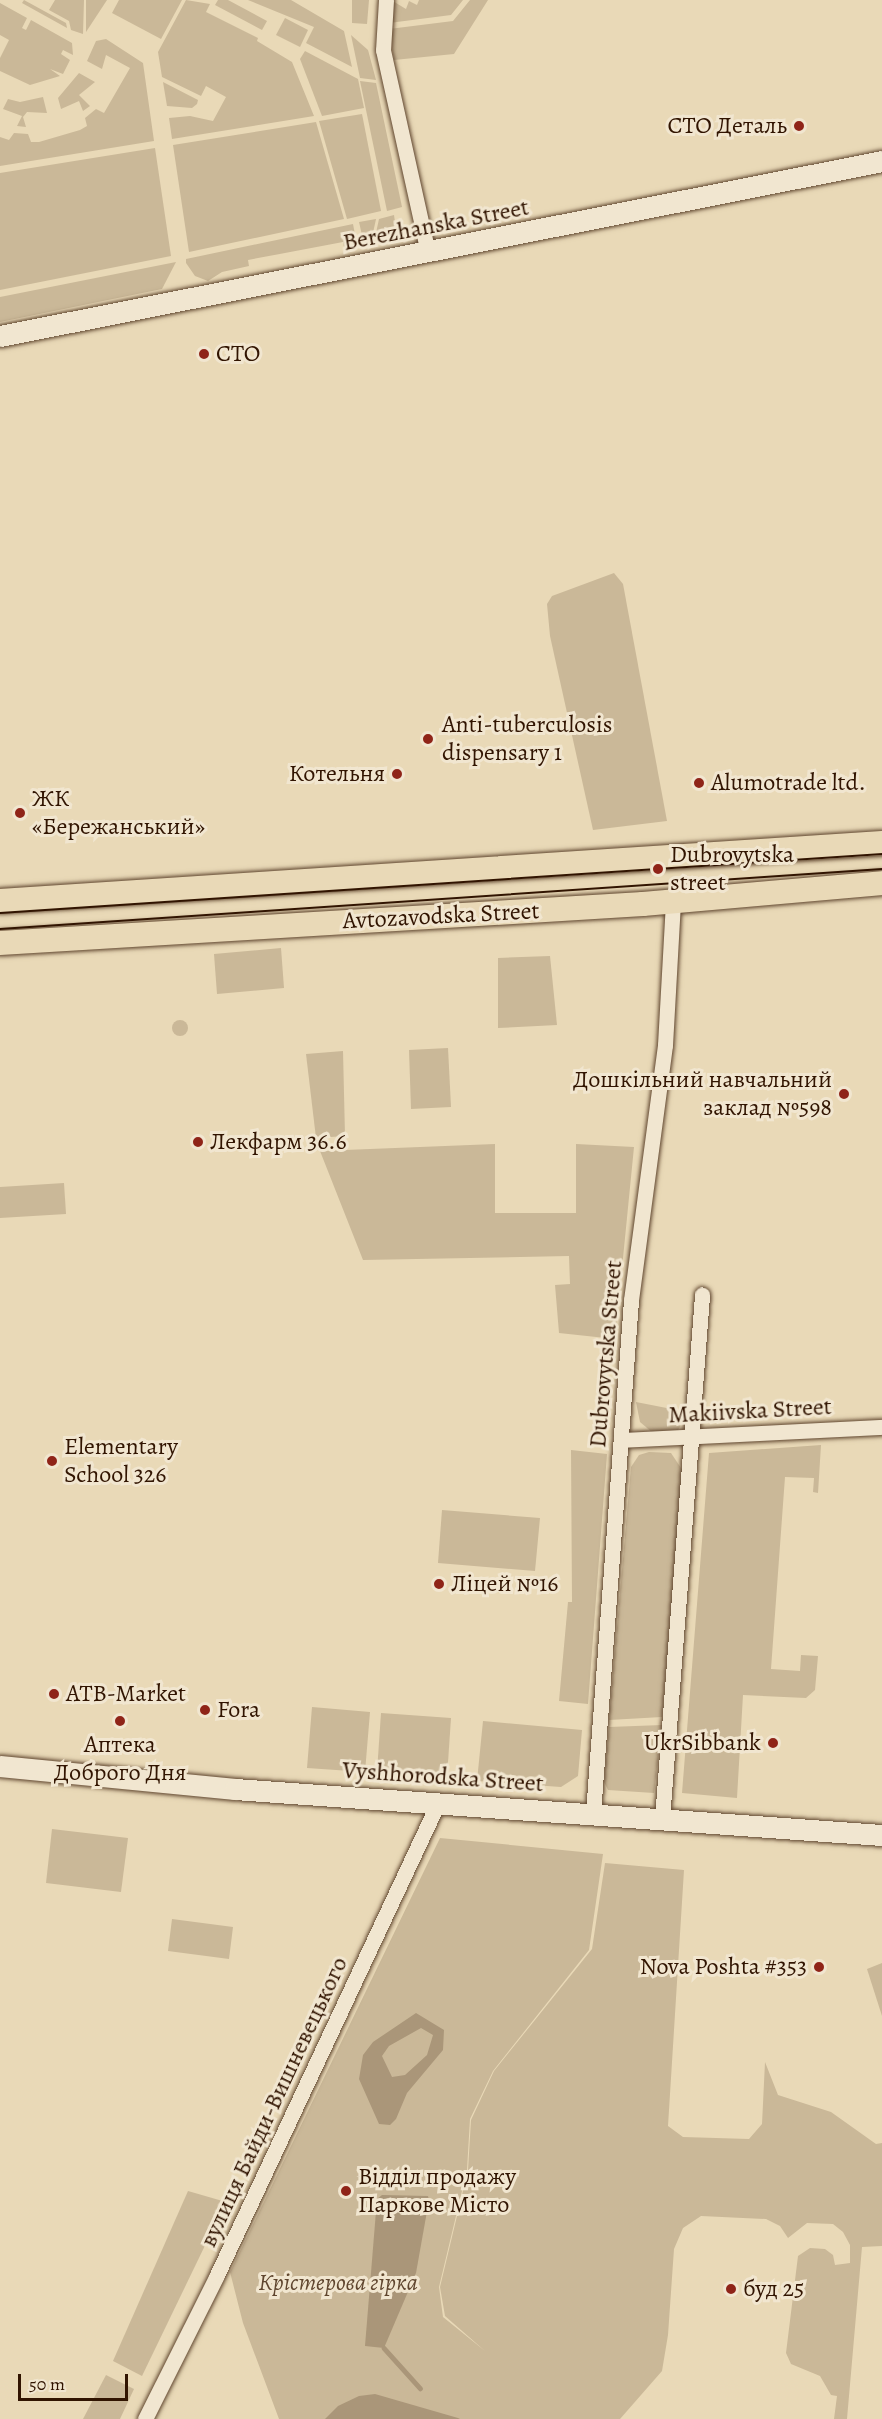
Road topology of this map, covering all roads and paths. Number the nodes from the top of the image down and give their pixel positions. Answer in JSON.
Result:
{"nodes":[{"id":1,"x":386,"y":0,"type":"edge"},
{"id":2,"x":882,"y":161,"type":"edge"},
{"id":3,"x":428,"y":253,"type":"junction"},
{"id":4,"x":0,"y":336,"type":"edge"},
{"id":5,"x":882,"y":843,"type":"edge"},
{"id":6,"x":882,"y":883,"type":"edge"},
{"id":7,"x":0,"y":901,"type":"edge"},
{"id":8,"x":674,"y":901,"type":"junction"},
{"id":9,"x":0,"y":943,"type":"edge"},
{"id":10,"x":702,"y":1295,"type":"dead end"},
{"id":11,"x":882,"y":1427,"type":"edge"},
{"id":12,"x":690,"y":1436,"type":"junction"},
{"id":13,"x":621,"y":1440,"type":"junction"},
{"id":14,"x":0,"y":1766,"type":"edge"},
{"id":15,"x":438,"y":1803,"type":"junction"},
{"id":16,"x":593,"y":1813,"type":"junction"},
{"id":17,"x":662,"y":1819,"type":"junction"},
{"id":18,"x":882,"y":1834,"type":"edge"},
{"id":19,"x":146,"y":2419,"type":"edge"}],
"edges":[{"from":1,"to":3,"type":"street"},
{"from":2,"to":3,"type":"street","name":"Berezhanska Street"},
{"from":3,"to":4,"type":"street","name":"Berezhanska Street"},
{"from":5,"to":7,"type":"main road","name":"Avtozavodska Street"},
{"from":6,"to":8,"type":"main road","name":"Avtozavodska Street"},
{"from":8,"to":9,"type":"main road","name":"Avtozavodska Street"},
{"from":8,"to":13,"type":"street","name":"Dubrovytska Street"},
{"from":10,"to":12,"type":"street"},
{"from":11,"to":12,"type":"street","name":"Makiivska Street"},
{"from":12,"to":13,"type":"street","name":"Makiivska Street"},
{"from":12,"to":17,"type":"street"},
{"from":13,"to":16,"type":"street","name":"Dubrovytska Street"},
{"from":14,"to":15,"type":"street","name":"Vyshhorodska Street"},
{"from":15,"to":16,"type":"street","name":"Vyshhorodska Street"},
{"from":15,"to":19,"type":"street","name":"вулиця Байди-Вишневецького"},
{"from":16,"to":17,"type":"street","name":"Vyshhorodska Street"},
{"from":17,"to":18,"type":"street","name":"Vyshhorodska Street"}]}
